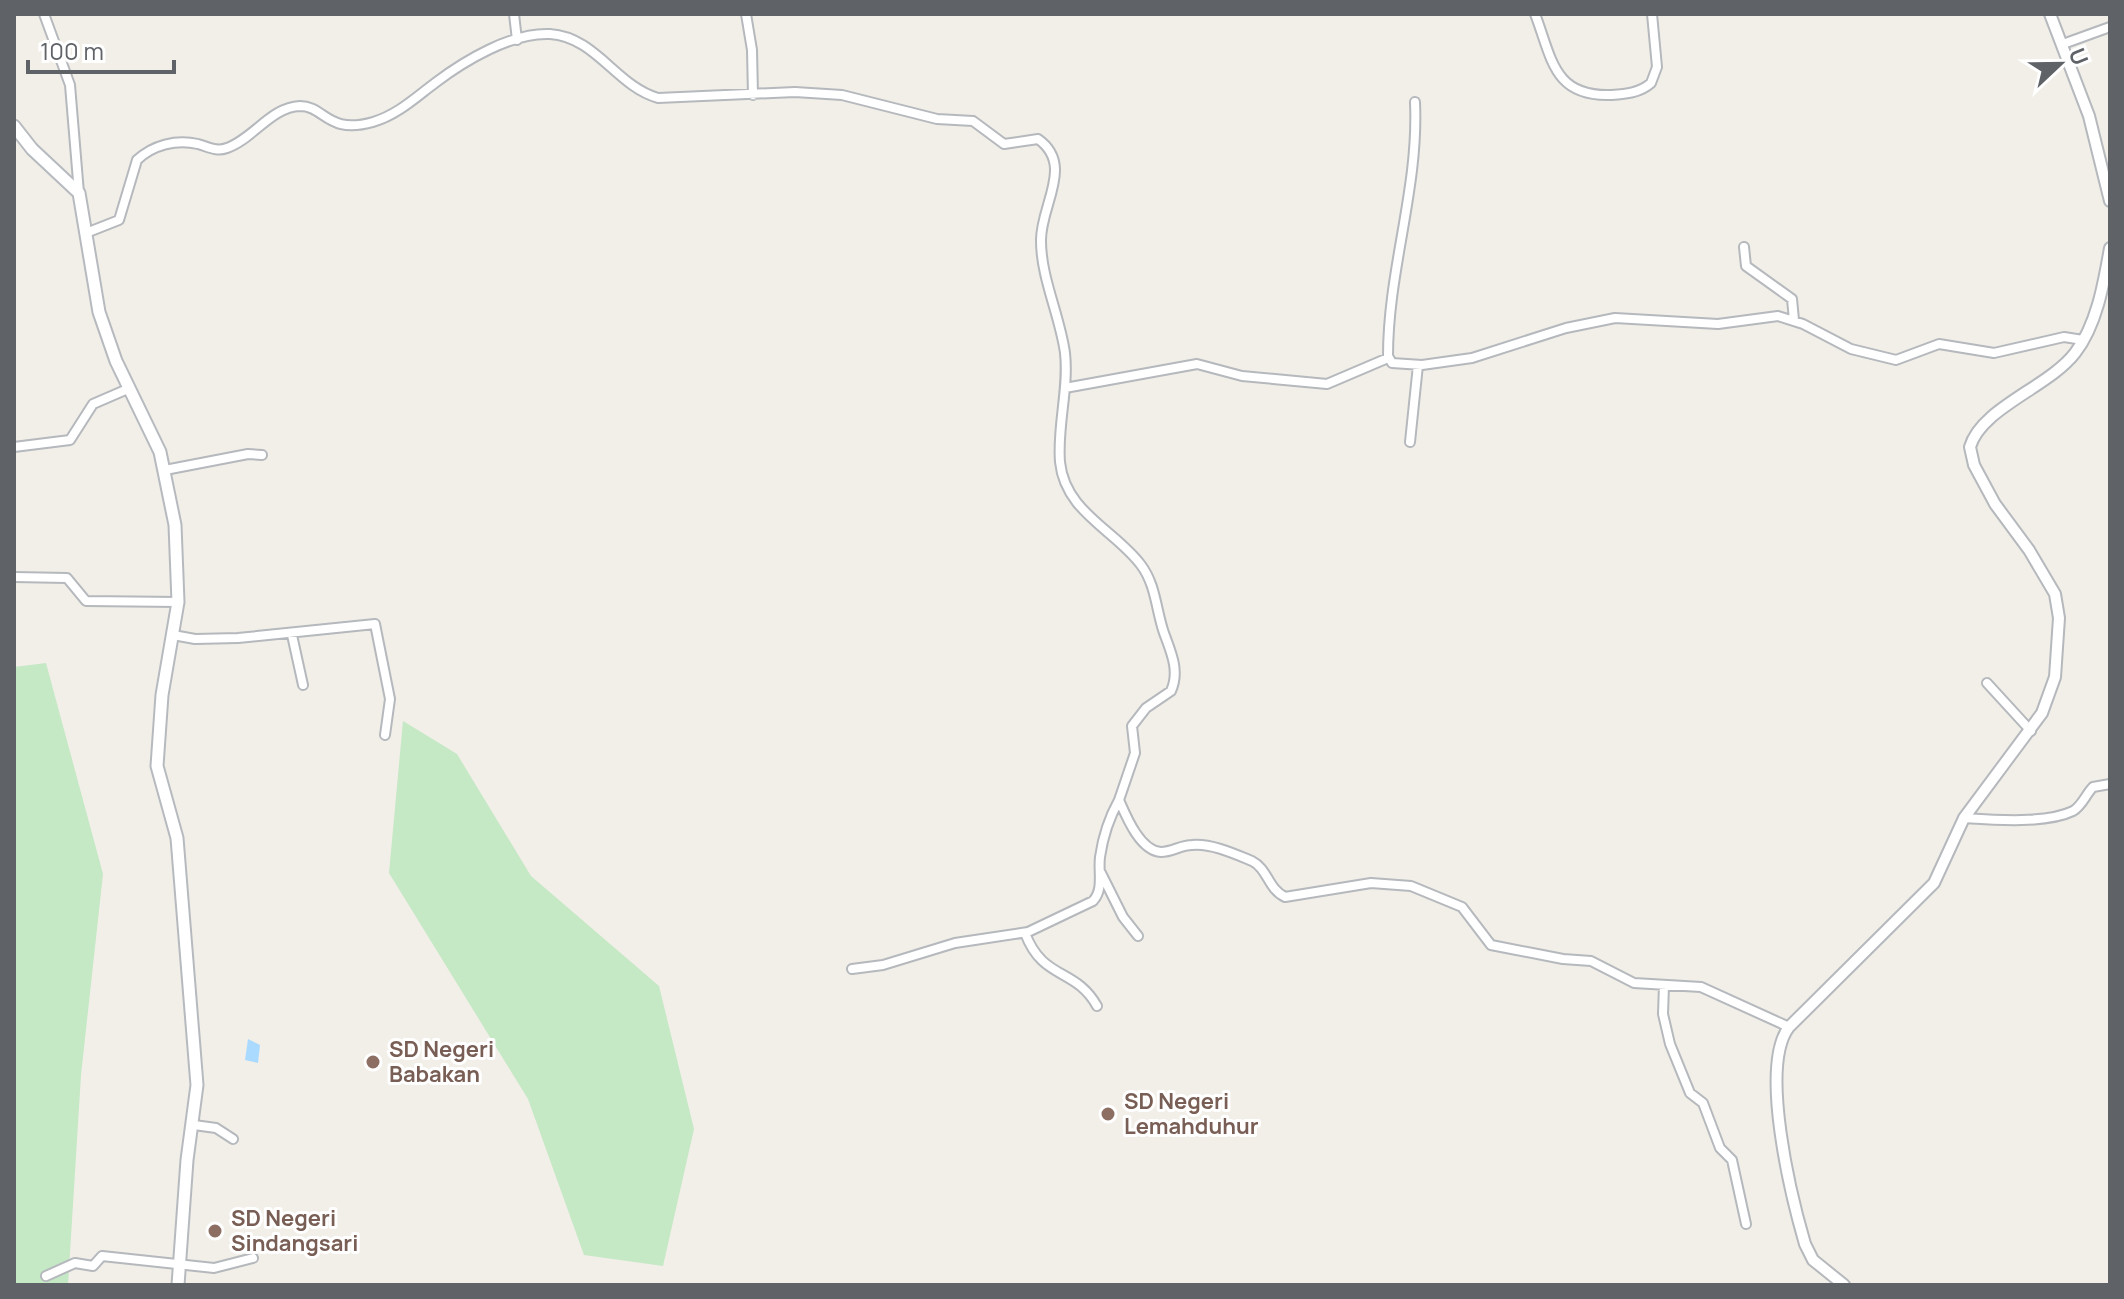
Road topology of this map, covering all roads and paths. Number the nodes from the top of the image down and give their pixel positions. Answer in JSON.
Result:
{"nodes":[{"id":1,"x":44,"y":14,"type":"edge"},
{"id":2,"x":514,"y":14,"type":"edge"},
{"id":3,"x":746,"y":14,"type":"edge"},
{"id":4,"x":1535,"y":14,"type":"edge"},
{"id":5,"x":1652,"y":14,"type":"edge"},
{"id":6,"x":2050,"y":14,"type":"edge"},
{"id":7,"x":2110,"y":27,"type":"edge"},
{"id":8,"x":517,"y":40,"type":"junction"},
{"id":9,"x":2063,"y":44,"type":"junction"},
{"id":10,"x":753,"y":95,"type":"junction"},
{"id":11,"x":1415,"y":102,"type":"dead end"},
{"id":12,"x":14,"y":126,"type":"edge"},
{"id":13,"x":79,"y":193,"type":"junction"},
{"id":14,"x":2110,"y":201,"type":"edge"},
{"id":15,"x":86,"y":233,"type":"junction"},
{"id":16,"x":1744,"y":247,"type":"dead end"},
{"id":17,"x":2110,"y":248,"type":"edge"},
{"id":18,"x":2106,"y":286,"type":"edge"},
{"id":19,"x":1794,"y":320,"type":"junction"},
{"id":20,"x":2083,"y":340,"type":"junction"},
{"id":21,"x":1388,"y":358,"type":"junction"},
{"id":22,"x":1418,"y":365,"type":"junction"},
{"id":23,"x":130,"y":388,"type":"junction"},
{"id":24,"x":1065,"y":388,"type":"junction"},
{"id":25,"x":1410,"y":442,"type":"dead end"},
{"id":26,"x":14,"y":447,"type":"edge"},
{"id":27,"x":262,"y":455,"type":"dead end"},
{"id":28,"x":165,"y":470,"type":"junction"},
{"id":29,"x":14,"y":577,"type":"edge"},
{"id":30,"x":178,"y":602,"type":"junction"},
{"id":31,"x":173,"y":635,"type":"junction"},
{"id":32,"x":292,"y":635,"type":"junction"},
{"id":33,"x":1987,"y":683,"type":"dead end"},
{"id":34,"x":303,"y":685,"type":"dead end"},
{"id":35,"x":2031,"y":731,"type":"junction"},
{"id":36,"x":385,"y":735,"type":"dead end"},
{"id":37,"x":2110,"y":784,"type":"edge"},
{"id":38,"x":1119,"y":800,"type":"junction"},
{"id":39,"x":1964,"y":818,"type":"junction"},
{"id":40,"x":1099,"y":869,"type":"junction"},
{"id":41,"x":1025,"y":933,"type":"junction"},
{"id":42,"x":1138,"y":936,"type":"dead end"},
{"id":43,"x":852,"y":969,"type":"dead end"},
{"id":44,"x":1664,"y":985,"type":"junction"},
{"id":45,"x":1097,"y":1006,"type":"dead end"},
{"id":46,"x":1789,"y":1027,"type":"junction"},
{"id":47,"x":194,"y":1125,"type":"junction"},
{"id":48,"x":233,"y":1139,"type":"dead end"},
{"id":49,"x":1746,"y":1224,"type":"dead end"},
{"id":50,"x":253,"y":1258,"type":"dead end"},
{"id":51,"x":179,"y":1264,"type":"junction"},
{"id":52,"x":46,"y":1276,"type":"dead end"},
{"id":53,"x":178,"y":1285,"type":"edge"},
{"id":54,"x":1844,"y":1285,"type":"edge"}],
"edges":[{"from":1,"to":13,"type":"street"},
{"from":2,"to":8,"type":"street"},
{"from":3,"to":10,"type":"street"},
{"from":4,"to":5,"type":"street"},
{"from":6,"to":9,"type":"street"},
{"from":7,"to":9,"type":"street"},
{"from":8,"to":10,"type":"street"},
{"from":8,"to":15,"type":"street"},
{"from":9,"to":14,"type":"street"},
{"from":10,"to":24,"type":"street"},
{"from":11,"to":21,"type":"street"},
{"from":12,"to":13,"type":"main road"},
{"from":13,"to":15,"type":"main road"},
{"from":15,"to":23,"type":"main road"},
{"from":16,"to":19,"type":"street"},
{"from":17,"to":18,"type":"street"},
{"from":18,"to":20,"type":"street"},
{"from":19,"to":20,"type":"street"},
{"from":19,"to":22,"type":"street"},
{"from":20,"to":35,"type":"street"},
{"from":21,"to":22,"type":"street"},
{"from":21,"to":24,"type":"street"},
{"from":22,"to":25,"type":"street"},
{"from":23,"to":26,"type":"street"},
{"from":23,"to":28,"type":"main road"},
{"from":24,"to":38,"type":"street"},
{"from":27,"to":28,"type":"street"},
{"from":28,"to":30,"type":"main road"},
{"from":29,"to":30,"type":"street"},
{"from":30,"to":31,"type":"main road"},
{"from":31,"to":32,"type":"street"},
{"from":31,"to":47,"type":"main road"},
{"from":32,"to":34,"type":"street"},
{"from":32,"to":36,"type":"street"},
{"from":33,"to":35,"type":"street"},
{"from":35,"to":39,"type":"street"},
{"from":37,"to":39,"type":"street"},
{"from":38,"to":40,"type":"street"},
{"from":38,"to":44,"type":"street"},
{"from":39,"to":46,"type":"street"},
{"from":40,"to":41,"type":"street"},
{"from":40,"to":42,"type":"street"},
{"from":41,"to":43,"type":"street"},
{"from":41,"to":45,"type":"street"},
{"from":44,"to":46,"type":"street"},
{"from":44,"to":49,"type":"street"},
{"from":46,"to":54,"type":"street"},
{"from":47,"to":48,"type":"street"},
{"from":47,"to":51,"type":"main road"},
{"from":50,"to":51,"type":"street"},
{"from":51,"to":52,"type":"street"},
{"from":51,"to":53,"type":"main road"}]}
